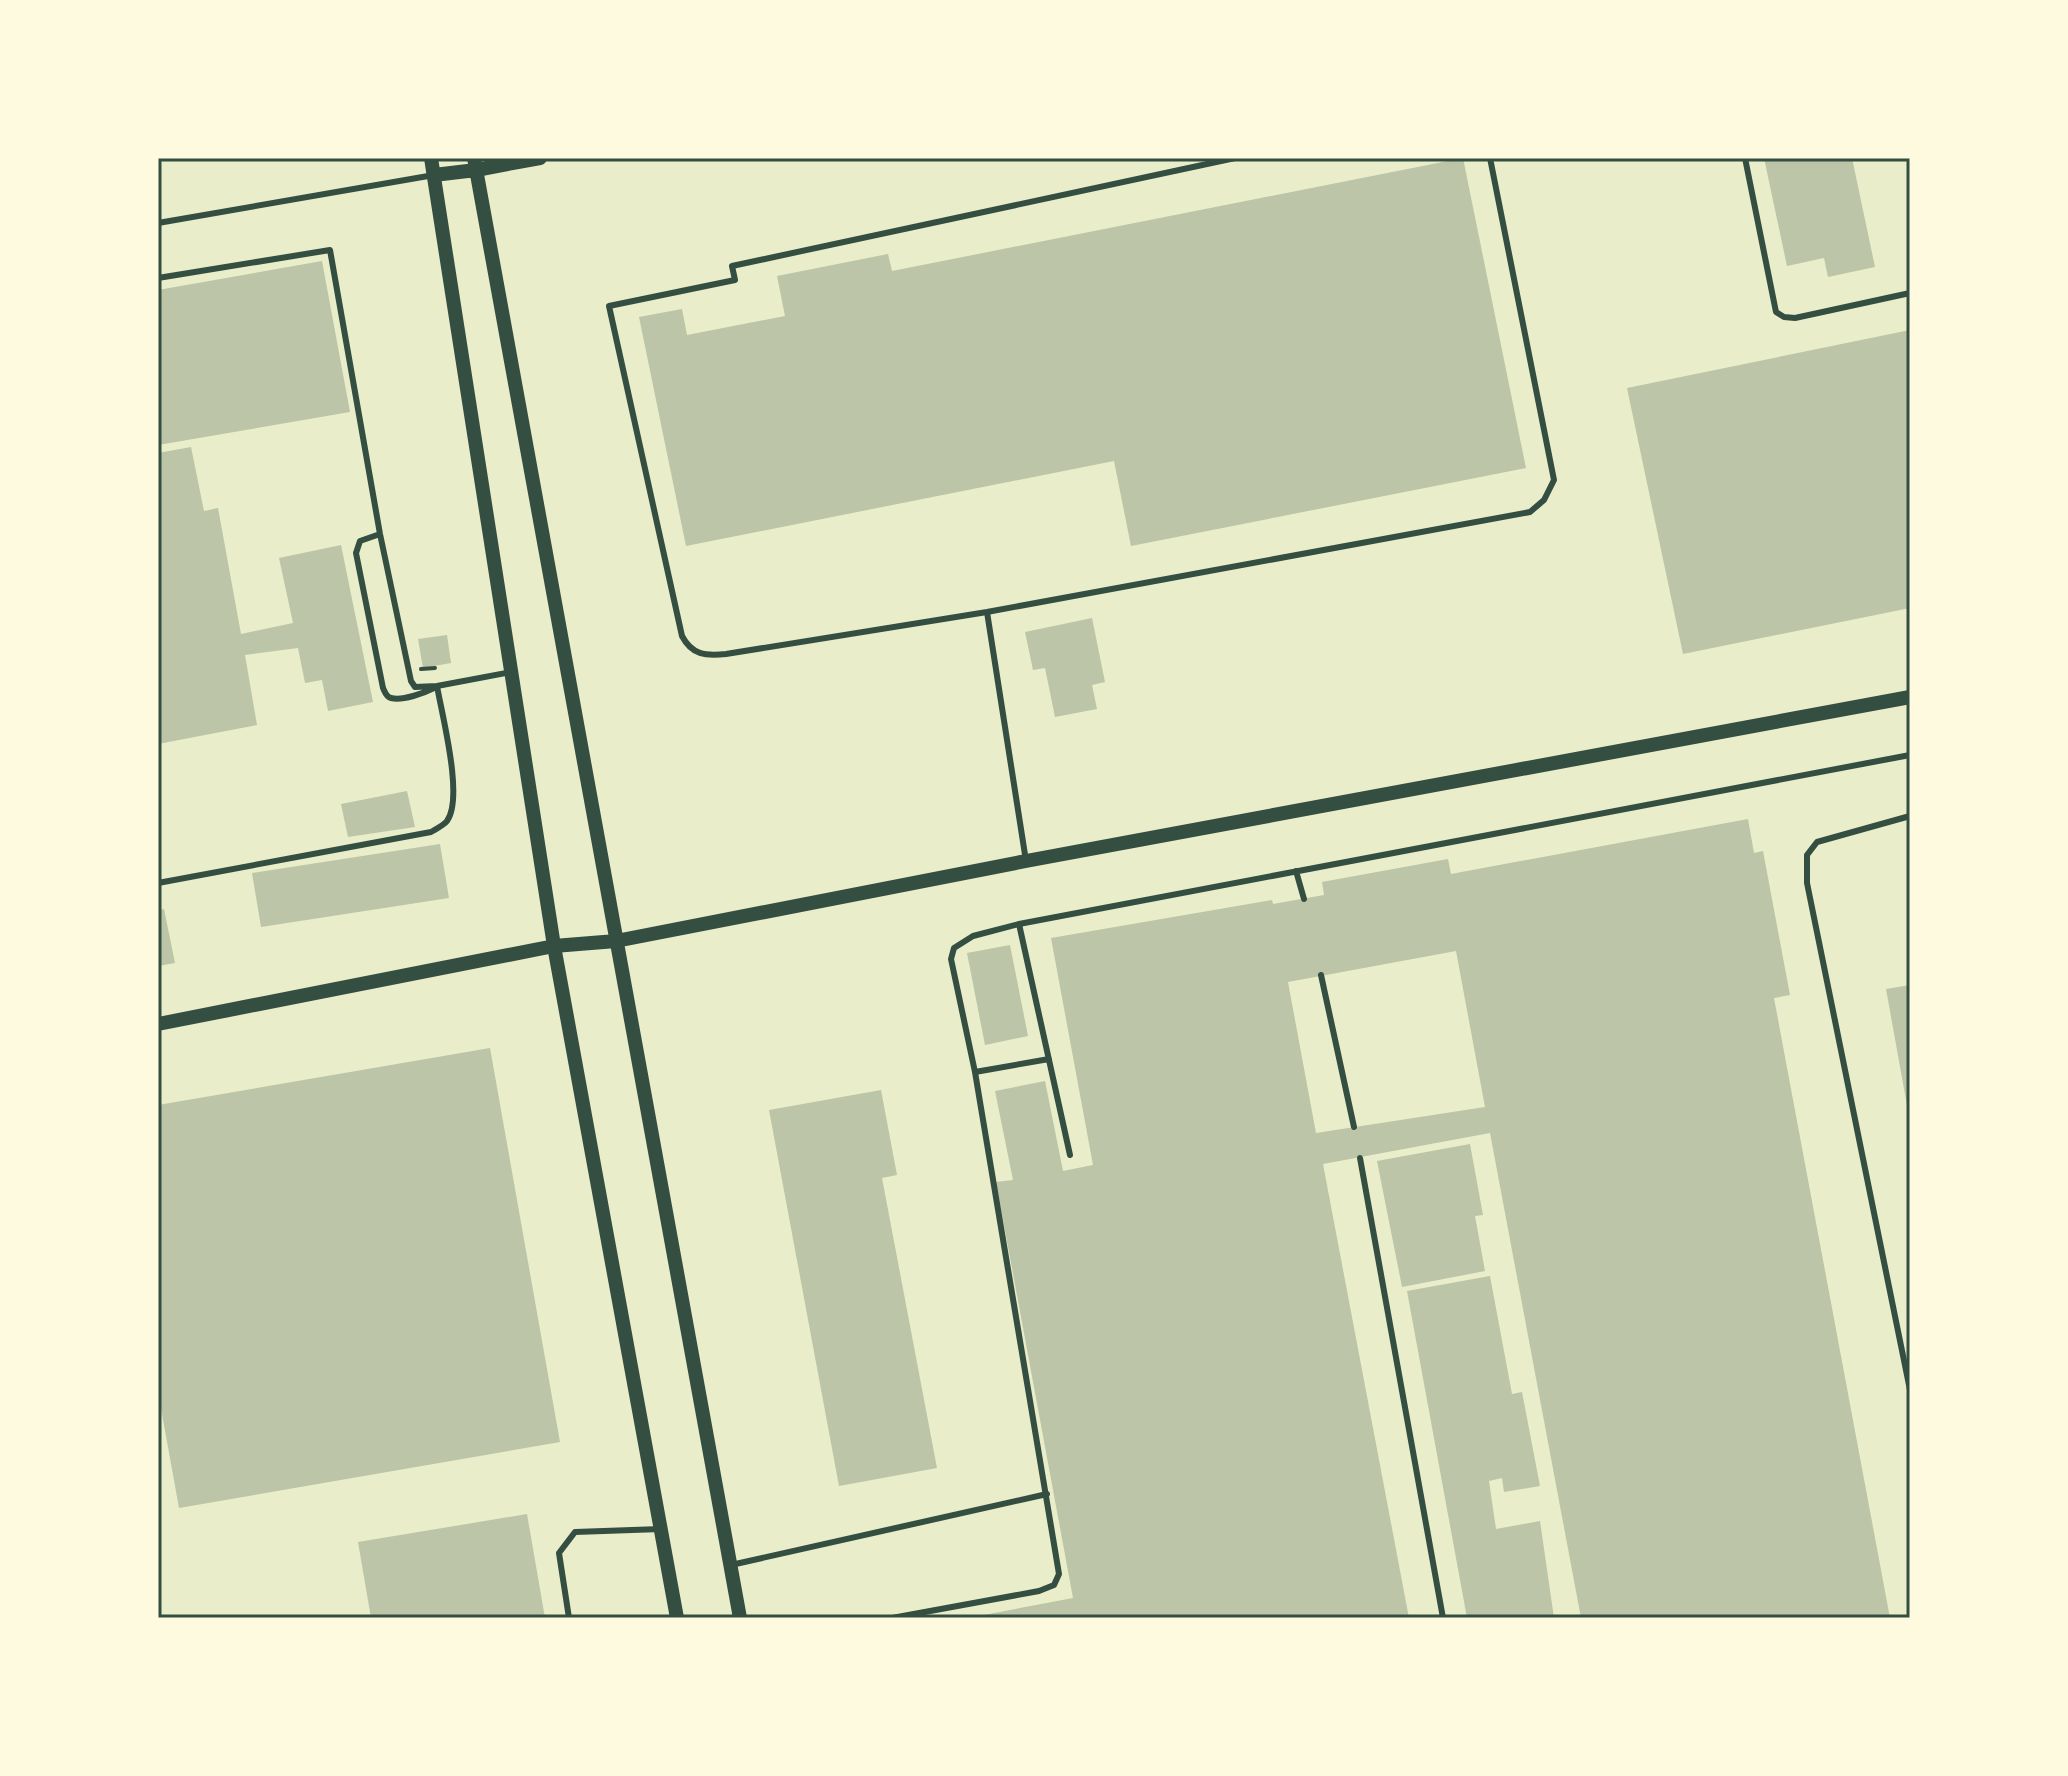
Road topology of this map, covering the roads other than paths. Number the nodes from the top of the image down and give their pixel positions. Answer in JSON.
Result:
{"nodes":[{"id":1,"x":431,"y":158,"type":"edge"},
{"id":2,"x":540,"y":158,"type":"edge"},
{"id":3,"x":1235,"y":158,"type":"edge"},
{"id":4,"x":1490,"y":158,"type":"edge"},
{"id":5,"x":1745,"y":158,"type":"edge"},
{"id":6,"x":475,"y":164,"type":"edge"},
{"id":7,"x":434,"y":175,"type":"junction"},
{"id":8,"x":158,"y":223,"type":"edge"},
{"id":9,"x":158,"y":278,"type":"edge"},
{"id":10,"x":1910,"y":293,"type":"edge"},
{"id":11,"x":380,"y":534,"type":"junction"},
{"id":12,"x":987,"y":612,"type":"junction"},
{"id":13,"x":512,"y":671,"type":"junction"},
{"id":14,"x":437,"y":686,"type":"junction"},
{"id":15,"x":1910,"y":697,"type":"edge"},
{"id":16,"x":1910,"y":755,"type":"edge"},
{"id":17,"x":1910,"y":816,"type":"edge"},
{"id":18,"x":1026,"y":861,"type":"junction"},
{"id":19,"x":1296,"y":871,"type":"junction"},
{"id":20,"x":158,"y":883,"type":"edge"},
{"id":21,"x":1304,"y":899,"type":"dead end"},
{"id":22,"x":1019,"y":924,"type":"junction"},
{"id":23,"x":616,"y":941,"type":"junction"},
{"id":24,"x":554,"y":946,"type":"junction"},
{"id":25,"x":1321,"y":975,"type":"dead end"},
{"id":26,"x":158,"y":1024,"type":"edge"},
{"id":27,"x":1049,"y":1059,"type":"junction"},
{"id":28,"x":975,"y":1072,"type":"junction"},
{"id":29,"x":1354,"y":1127,"type":"dead end"},
{"id":30,"x":1070,"y":1155,"type":"dead end"},
{"id":31,"x":1360,"y":1158,"type":"dead end"},
{"id":32,"x":1910,"y":1390,"type":"edge"},
{"id":33,"x":1047,"y":1494,"type":"junction"},
{"id":34,"x":661,"y":1529,"type":"junction"},
{"id":35,"x":730,"y":1565,"type":"junction"},
{"id":36,"x":569,"y":1618,"type":"edge"},
{"id":37,"x":677,"y":1618,"type":"edge"},
{"id":38,"x":740,"y":1618,"type":"edge"},
{"id":39,"x":892,"y":1618,"type":"edge"},
{"id":40,"x":1443,"y":1618,"type":"edge"}],
"edges":[{"from":1,"to":7,"type":"street"},
{"from":2,"to":6,"type":"street"},
{"from":3,"to":12,"type":"lane"},
{"from":4,"to":12,"type":"lane"},
{"from":5,"to":10,"type":"lane"},
{"from":6,"to":7,"type":"street"},
{"from":6,"to":23,"type":"street"},
{"from":7,"to":8,"type":"lane"},
{"from":7,"to":13,"type":"street"},
{"from":9,"to":11,"type":"lane"},
{"from":11,"to":14,"type":"lane"},
{"from":11,"to":14,"type":"lane"},
{"from":12,"to":18,"type":"lane"},
{"from":13,"to":14,"type":"lane"},
{"from":13,"to":24,"type":"street"},
{"from":14,"to":20,"type":"lane"},
{"from":15,"to":18,"type":"street"},
{"from":16,"to":19,"type":"lane"},
{"from":17,"to":32,"type":"lane"},
{"from":18,"to":23,"type":"street"},
{"from":19,"to":21,"type":"lane"},
{"from":19,"to":22,"type":"lane"},
{"from":22,"to":27,"type":"lane"},
{"from":22,"to":28,"type":"lane"},
{"from":23,"to":24,"type":"street"},
{"from":23,"to":35,"type":"street"},
{"from":24,"to":26,"type":"street"},
{"from":24,"to":34,"type":"street"},
{"from":25,"to":29,"type":"lane"},
{"from":27,"to":28,"type":"lane"},
{"from":27,"to":30,"type":"lane"},
{"from":28,"to":33,"type":"lane"},
{"from":31,"to":40,"type":"lane"},
{"from":33,"to":35,"type":"lane"},
{"from":33,"to":39,"type":"lane"},
{"from":34,"to":36,"type":"lane"},
{"from":34,"to":37,"type":"street"},
{"from":35,"to":38,"type":"street"}]}
